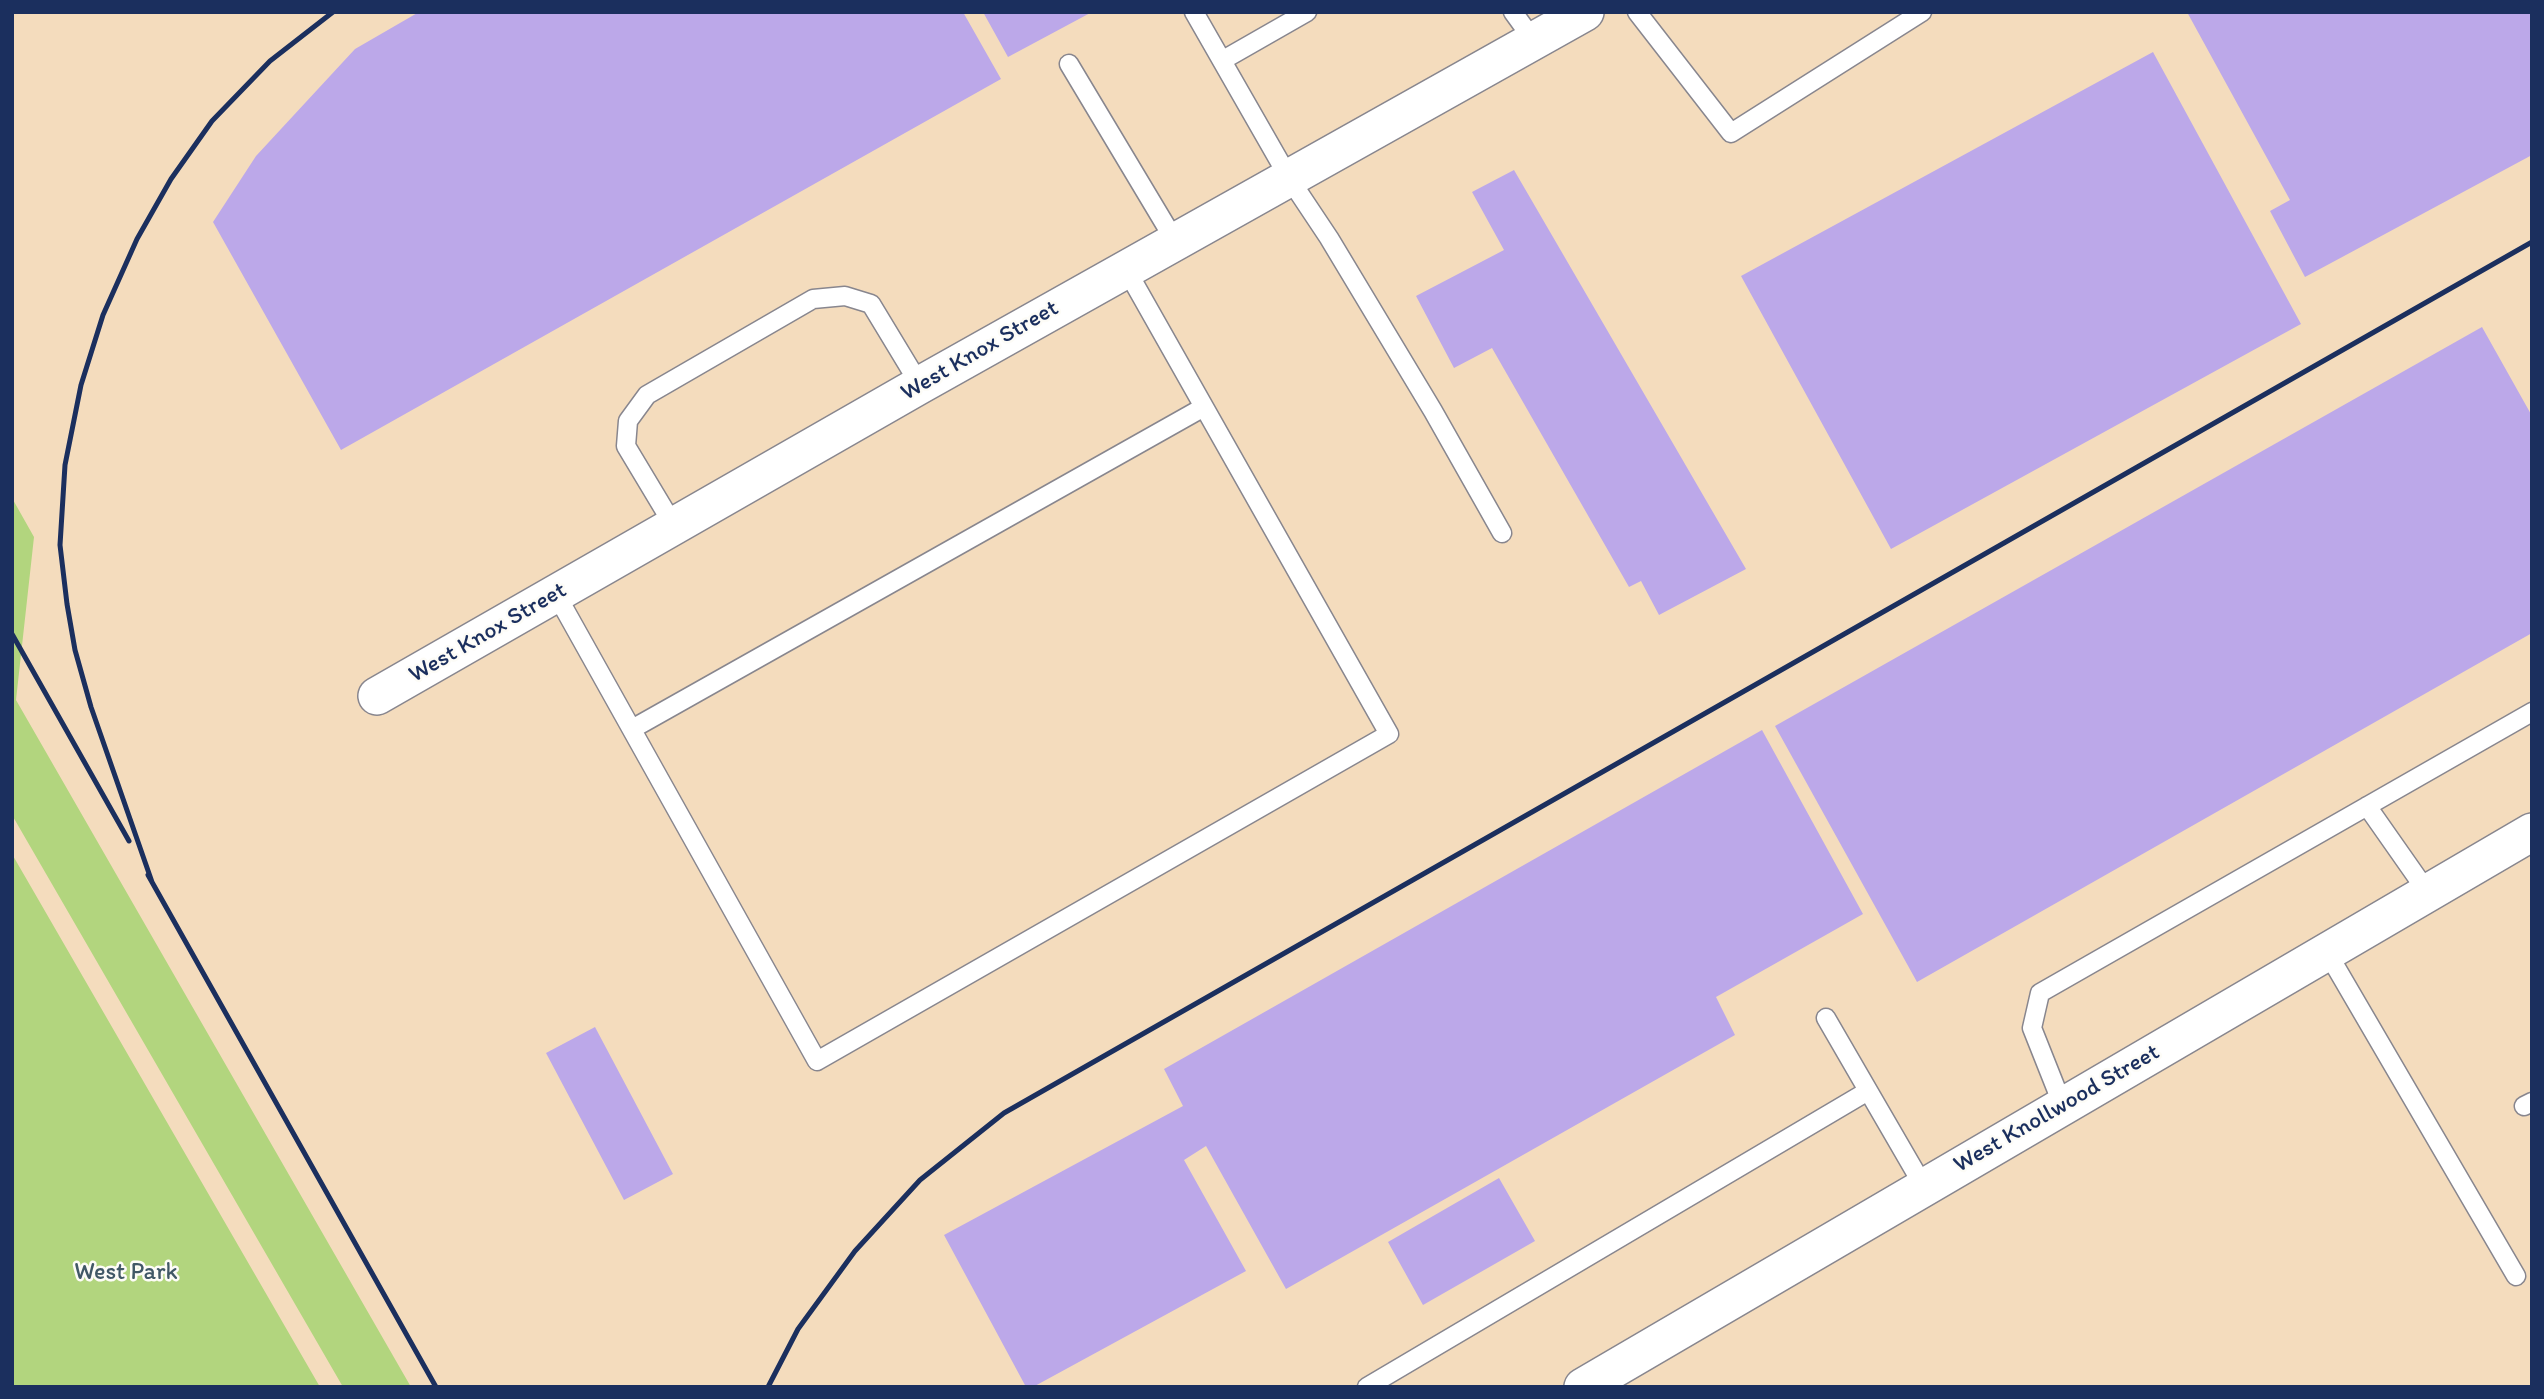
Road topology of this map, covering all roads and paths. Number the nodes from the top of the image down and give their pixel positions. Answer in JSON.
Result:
{"nodes":[{"id":1,"x":1194,"y":12,"type":"edge"},
{"id":2,"x":1307,"y":12,"type":"edge"},
{"id":3,"x":1585,"y":12,"type":"edge"},
{"id":4,"x":1637,"y":12,"type":"edge"},
{"id":5,"x":1922,"y":12,"type":"edge"},
{"id":6,"x":1524,"y":26,"type":"edge"},
{"id":7,"x":1223,"y":60,"type":"junction"},
{"id":8,"x":1069,"y":64,"type":"dead end"},
{"id":9,"x":1289,"y":178,"type":"junction"},
{"id":10,"x":1175,"y":242,"type":"junction"},
{"id":11,"x":1126,"y":269,"type":"junction"},
{"id":12,"x":920,"y":385,"type":"junction"},
{"id":13,"x":1204,"y":407,"type":"junction"},
{"id":14,"x":674,"y":526,"type":"junction"},
{"id":15,"x":1502,"y":533,"type":"dead end"},
{"id":16,"x":556,"y":594,"type":"junction"},
{"id":17,"x":377,"y":696,"type":"dead end"},
{"id":18,"x":2530,"y":716,"type":"edge"},
{"id":19,"x":632,"y":729,"type":"junction"},
{"id":20,"x":2367,"y":806,"type":"junction"},
{"id":21,"x":2532,"y":832,"type":"edge"},
{"id":22,"x":2428,"y":892,"type":"junction"},
{"id":23,"x":2327,"y":952,"type":"junction"},
{"id":24,"x":1826,"y":1018,"type":"dead end"},
{"id":25,"x":1868,"y":1091,"type":"junction"},
{"id":26,"x":2063,"y":1106,"type":"junction"},
{"id":27,"x":1924,"y":1187,"type":"junction"},
{"id":28,"x":2516,"y":1276,"type":"dead end"},
{"id":29,"x":1367,"y":1387,"type":"edge"},
{"id":30,"x":1583,"y":1387,"type":"edge"}],
"edges":[{"from":1,"to":7,"type":"lane"},
{"from":2,"to":7,"type":"lane"},
{"from":3,"to":6,"type":"street","name":"West Knox Street"},
{"from":4,"to":5,"type":"lane"},
{"from":6,"to":9,"type":"street","name":"West Knox Street"},
{"from":7,"to":9,"type":"lane"},
{"from":8,"to":10,"type":"lane"},
{"from":9,"to":10,"type":"street","name":"West Knox Street"},
{"from":9,"to":15,"type":"lane"},
{"from":10,"to":11,"type":"street","name":"West Knox Street"},
{"from":11,"to":12,"type":"street","name":"West Knox Street"},
{"from":11,"to":13,"type":"lane"},
{"from":12,"to":14,"type":"street","name":"West Knox Street"},
{"from":12,"to":14,"type":"lane"},
{"from":13,"to":19,"type":"lane"},
{"from":13,"to":19,"type":"lane"},
{"from":14,"to":16,"type":"street","name":"West Knox Street"},
{"from":16,"to":17,"type":"street","name":"West Knox Street"},
{"from":16,"to":19,"type":"lane"},
{"from":18,"to":20,"type":"lane"},
{"from":20,"to":22,"type":"lane"},
{"from":20,"to":26,"type":"lane"},
{"from":21,"to":22,"type":"street","name":"West Knollwood Street"},
{"from":22,"to":23,"type":"street","name":"West Knollwood Street"},
{"from":23,"to":26,"type":"street","name":"West Knollwood Street"},
{"from":23,"to":28,"type":"lane"},
{"from":24,"to":25,"type":"lane"},
{"from":25,"to":27,"type":"lane"},
{"from":25,"to":29,"type":"lane"},
{"from":26,"to":27,"type":"street","name":"West Knollwood Street"},
{"from":27,"to":30,"type":"street","name":"West Knollwood Street"}]}
